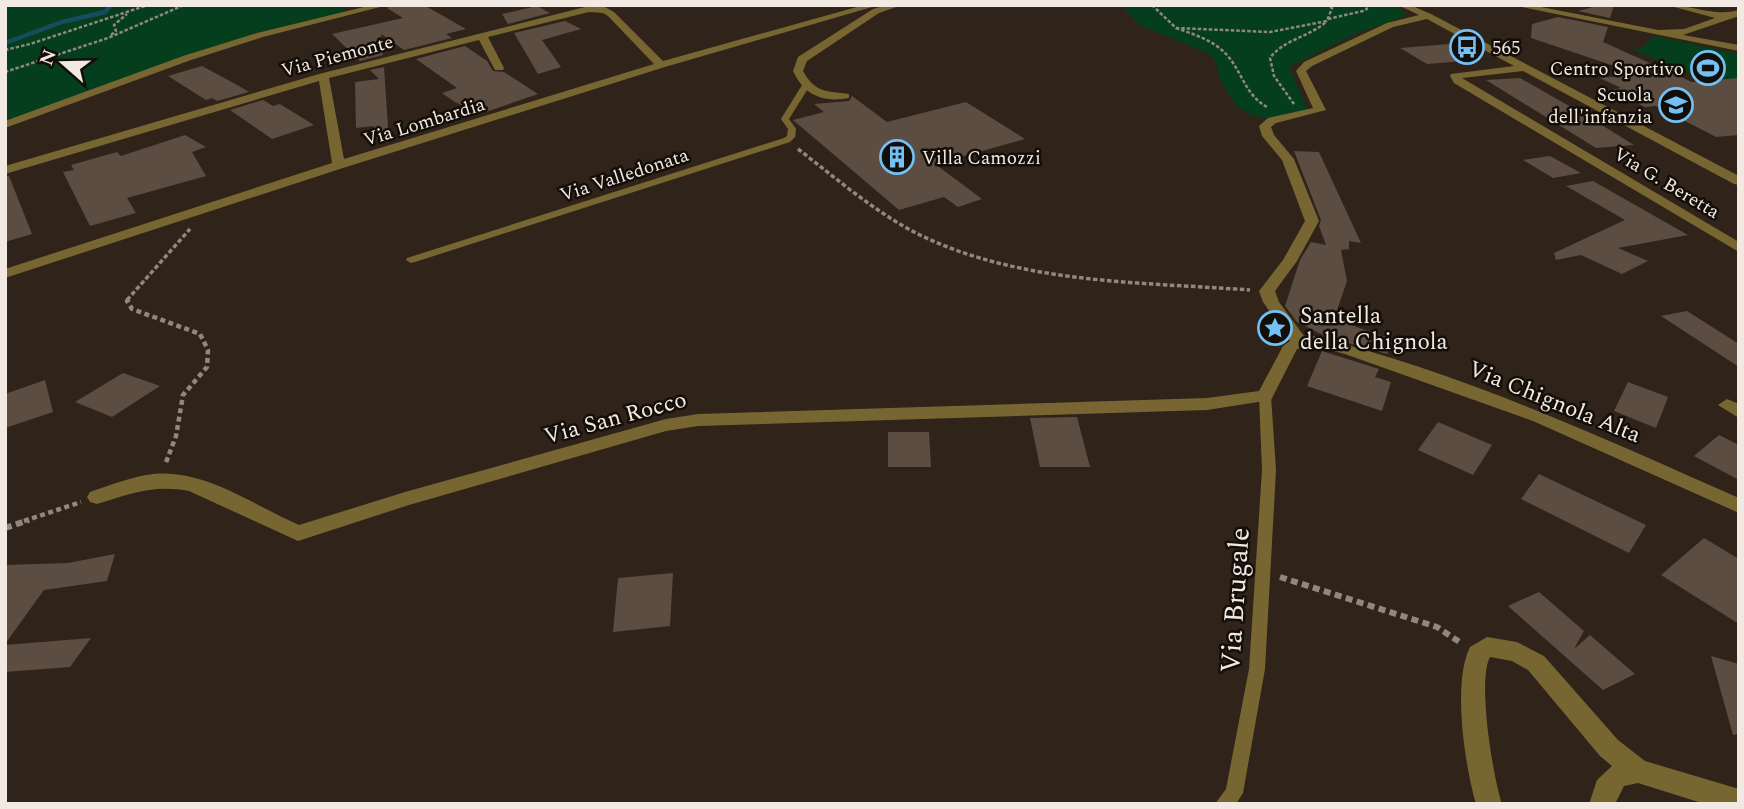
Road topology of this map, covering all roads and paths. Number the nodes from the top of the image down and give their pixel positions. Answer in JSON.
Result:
{"nodes":[{"id":1,"x":148,"y":5,"type":"edge"},
{"id":2,"x":184,"y":5,"type":"edge"},
{"id":3,"x":384,"y":5,"type":"edge"},
{"id":4,"x":875,"y":5,"type":"edge"},
{"id":5,"x":898,"y":5,"type":"edge"},
{"id":6,"x":1152,"y":5,"type":"edge"},
{"id":7,"x":1328,"y":5,"type":"edge"},
{"id":8,"x":1366,"y":5,"type":"edge"},
{"id":9,"x":1402,"y":5,"type":"edge"},
{"id":10,"x":1516,"y":5,"type":"edge"},
{"id":11,"x":1671,"y":5,"type":"edge"},
{"id":12,"x":852,"y":7,"type":"edge"},
{"id":13,"x":175,"y":8,"type":"edge"},
{"id":14,"x":130,"y":12,"type":"junction"},
{"id":15,"x":1739,"y":13,"type":"edge"},
{"id":16,"x":1428,"y":16,"type":"junction"},
{"id":17,"x":1727,"y":18,"type":"junction"},
{"id":18,"x":1328,"y":20,"type":"junction"},
{"id":19,"x":1176,"y":28,"type":"junction"},
{"id":20,"x":1685,"y":32,"type":"junction"},
{"id":21,"x":1658,"y":33,"type":"junction"},
{"id":22,"x":482,"y":35,"type":"junction"},
{"id":23,"x":108,"y":38,"type":"junction"},
{"id":24,"x":1739,"y":48,"type":"edge"},
{"id":25,"x":5,"y":50,"type":"edge"},
{"id":26,"x":662,"y":65,"type":"junction"},
{"id":27,"x":499,"y":68,"type":"dead end"},
{"id":28,"x":1522,"y":68,"type":"junction"},
{"id":29,"x":5,"y":72,"type":"edge"},
{"id":30,"x":323,"y":76,"type":"junction"},
{"id":31,"x":805,"y":87,"type":"junction"},
{"id":32,"x":845,"y":96,"type":"dead end"},
{"id":33,"x":1271,"y":108,"type":"dead end"},
{"id":34,"x":1288,"y":109,"type":"dead end"},
{"id":35,"x":5,"y":125,"type":"edge"},
{"id":36,"x":786,"y":141,"type":"junction"},
{"id":37,"x":339,"y":165,"type":"junction"},
{"id":38,"x":5,"y":170,"type":"edge"},
{"id":39,"x":1739,"y":181,"type":"edge"},
{"id":40,"x":179,"y":217,"type":"junction"},
{"id":41,"x":1739,"y":247,"type":"edge"},
{"id":42,"x":411,"y":260,"type":"dead end"},
{"id":43,"x":5,"y":274,"type":"edge"},
{"id":44,"x":1267,"y":292,"type":"junction"},
{"id":45,"x":1300,"y":343,"type":"junction"},
{"id":46,"x":1265,"y":396,"type":"junction"},
{"id":47,"x":155,"y":481,"type":"junction"},
{"id":48,"x":97,"y":496,"type":"joint"},
{"id":49,"x":1739,"y":506,"type":"edge"},
{"id":50,"x":5,"y":528,"type":"edge"},
{"id":51,"x":1262,"y":571,"type":"junction"},
{"id":52,"x":1478,"y":654,"type":"junction"},
{"id":53,"x":1638,"y":771,"type":"junction"},
{"id":54,"x":1739,"y":802,"type":"edge"},
{"id":55,"x":1224,"y":804,"type":"edge"},
{"id":56,"x":1489,"y":804,"type":"edge"},
{"id":57,"x":1602,"y":804,"type":"edge"}],
"edges":[{"from":1,"to":14,"type":"path"},
{"from":2,"to":13,"type":"path"},
{"from":3,"to":35,"type":"street"},
{"from":4,"to":12,"type":"street","name":"Via Lombardia"},
{"from":5,"to":31,"type":"street"},
{"from":6,"to":19,"type":"path"},
{"from":7,"to":18,"type":"path"},
{"from":8,"to":18,"type":"path"},
{"from":9,"to":16,"type":"street"},
{"from":10,"to":21,"type":"street"},
{"from":11,"to":17,"type":"street"},
{"from":12,"to":26,"type":"street","name":"Via Lombardia"},
{"from":13,"to":23,"type":"path"},
{"from":14,"to":23,"type":"path"},
{"from":14,"to":25,"type":"path"},
{"from":15,"to":17,"type":"street"},
{"from":16,"to":28,"type":"street"},
{"from":16,"to":44,"type":"street"},
{"from":17,"to":20,"type":"street"},
{"from":18,"to":19,"type":"path"},
{"from":18,"to":34,"type":"path"},
{"from":19,"to":33,"type":"path"},
{"from":20,"to":21,"type":"street"},
{"from":20,"to":24,"type":"street"},
{"from":21,"to":24,"type":"street"},
{"from":22,"to":26,"type":"street","name":"Via Piemonte"},
{"from":22,"to":27,"type":"street"},
{"from":22,"to":30,"type":"street","name":"Via Piemonte"},
{"from":23,"to":29,"type":"path"},
{"from":26,"to":37,"type":"street","name":"Via Lombardia"},
{"from":28,"to":39,"type":"street"},
{"from":28,"to":41,"type":"street","name":"Via G. Beretta"},
{"from":30,"to":37,"type":"street"},
{"from":30,"to":38,"type":"street","name":"Via Piemonte"},
{"from":31,"to":32,"type":"street"},
{"from":31,"to":36,"type":"lane"},
{"from":36,"to":42,"type":"lane","name":"Via Valledonata"},
{"from":36,"to":44,"type":"path"},
{"from":37,"to":40,"type":"street","name":"Via Lombardia"},
{"from":40,"to":43,"type":"street","name":"Via Lombardia"},
{"from":40,"to":47,"type":"path"},
{"from":44,"to":45,"type":"street"},
{"from":45,"to":46,"type":"street"},
{"from":45,"to":49,"type":"street","name":"Via Chignola Alta"},
{"from":46,"to":47,"type":"street","name":"Via San Rocco"},
{"from":46,"to":51,"type":"lane","name":"Via Brugale"},
{"from":47,"to":48,"type":"street","name":"Via San Rocco"},
{"from":48,"to":50,"type":"path"},
{"from":51,"to":52,"type":"path"},
{"from":51,"to":55,"type":"lane","name":"Via Brugale"},
{"from":52,"to":53,"type":"street"},
{"from":52,"to":56,"type":"street"},
{"from":53,"to":54,"type":"street"},
{"from":53,"to":57,"type":"street"}]}
